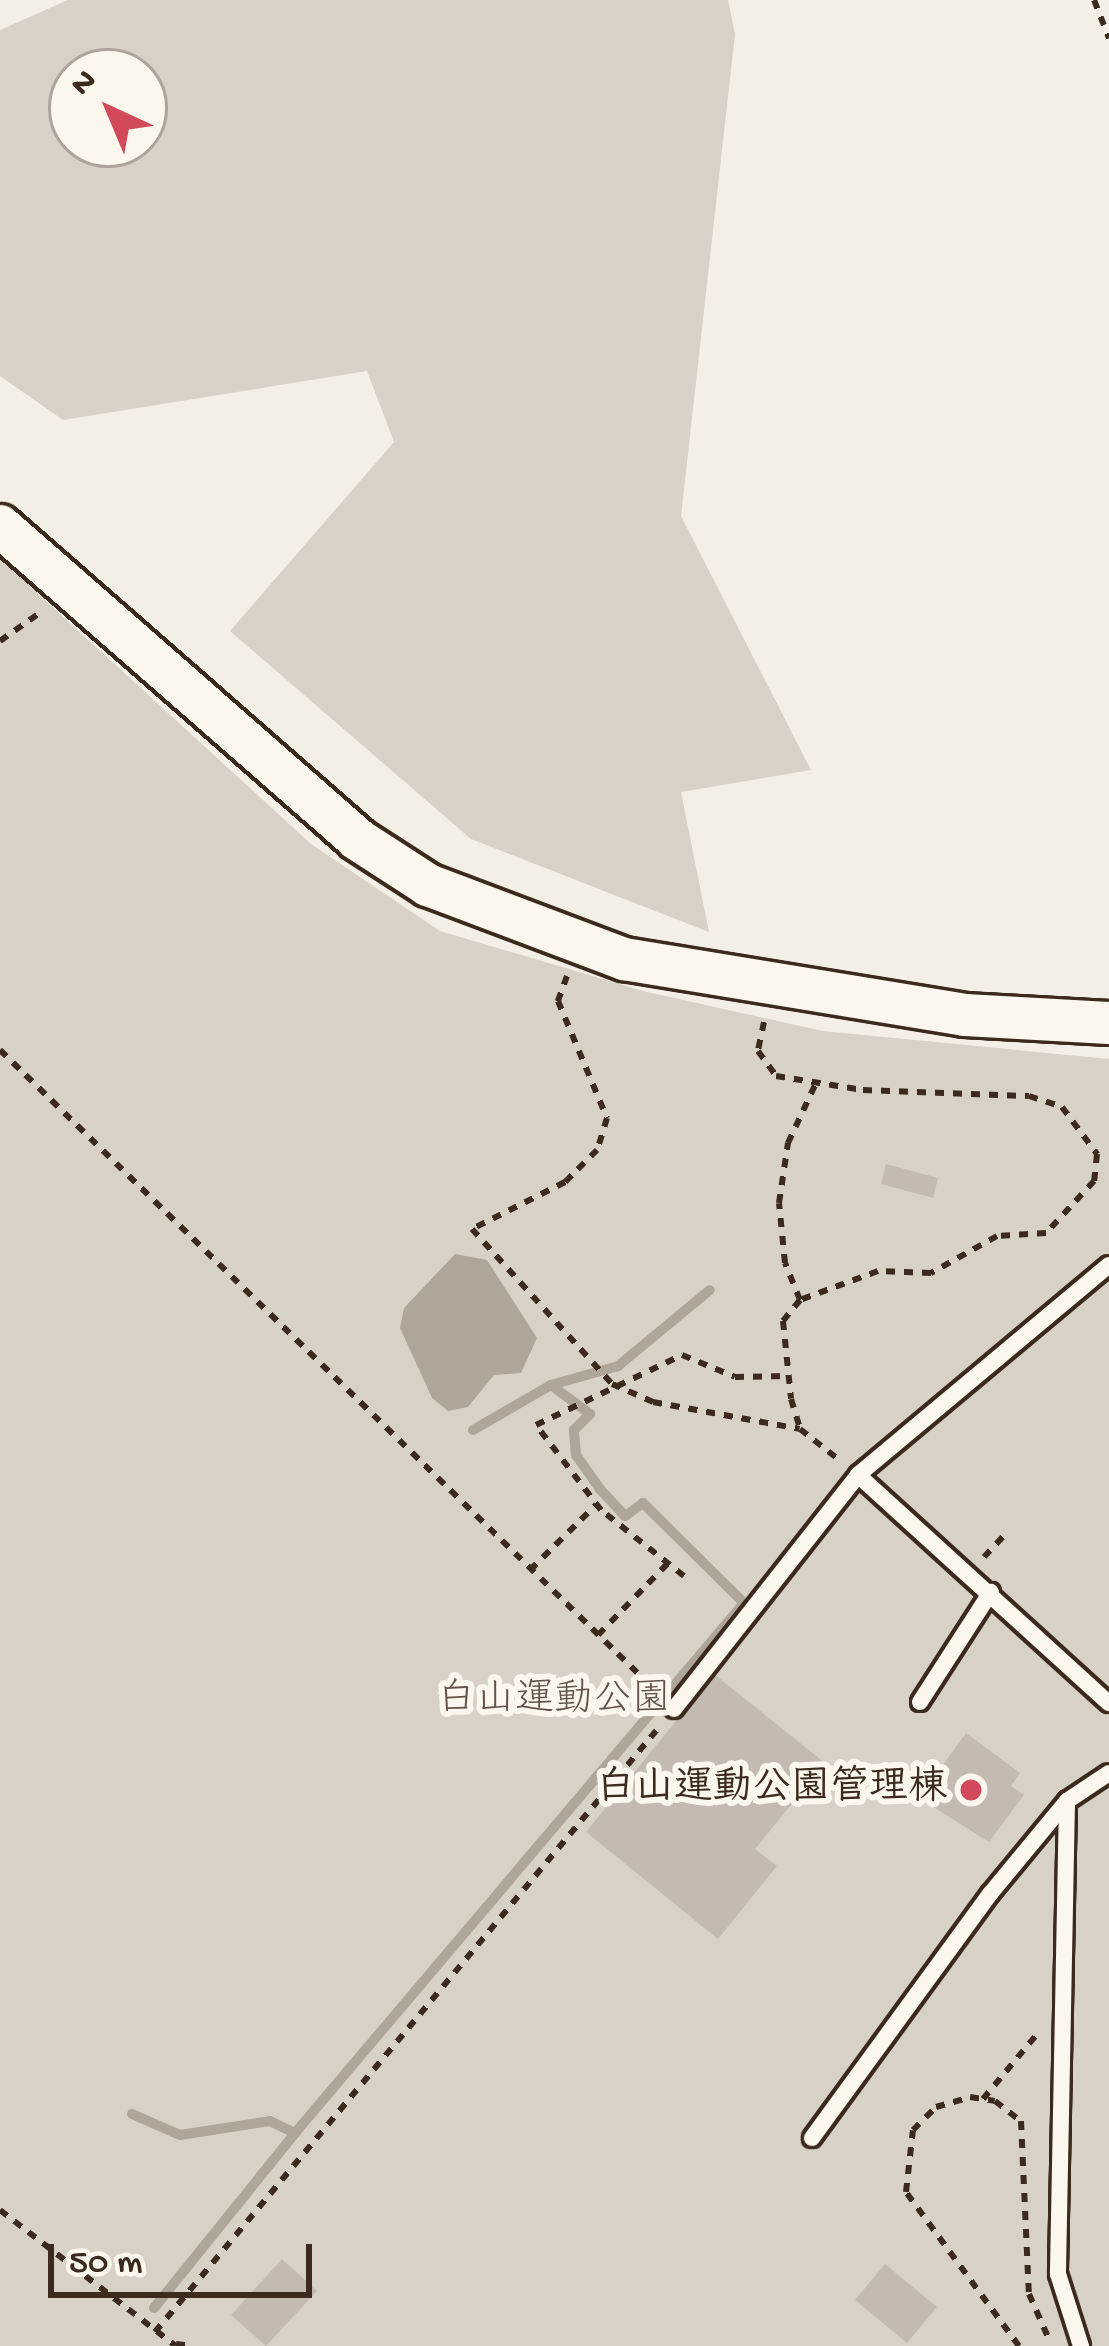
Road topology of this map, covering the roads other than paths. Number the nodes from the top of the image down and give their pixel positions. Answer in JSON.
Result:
{"nodes":[{"id":1,"x":0,"y":526,"type":"edge"},
{"id":2,"x":1109,"y":1024,"type":"edge"},
{"id":3,"x":1109,"y":1265,"type":"edge"},
{"id":4,"x":858,"y":1474,"type":"junction"},
{"id":5,"x":991,"y":1592,"type":"junction"},
{"id":6,"x":920,"y":1702,"type":"dead end"},
{"id":7,"x":1109,"y":1702,"type":"edge"},
{"id":8,"x":674,"y":1709,"type":"road end"},
{"id":9,"x":1109,"y":1773,"type":"edge"},
{"id":10,"x":1067,"y":1801,"type":"junction"},
{"id":11,"x":812,"y":2138,"type":"dead end"},
{"id":12,"x":1082,"y":2346,"type":"edge"}],
"edges":[{"from":1,"to":2,"type":"street"},
{"from":3,"to":4,"type":"lane"},
{"from":4,"to":5,"type":"lane"},
{"from":4,"to":8,"type":"lane"},
{"from":5,"to":6,"type":"lane"},
{"from":5,"to":7,"type":"lane"},
{"from":9,"to":10,"type":"lane"},
{"from":10,"to":11,"type":"lane"},
{"from":10,"to":12,"type":"lane"}]}
